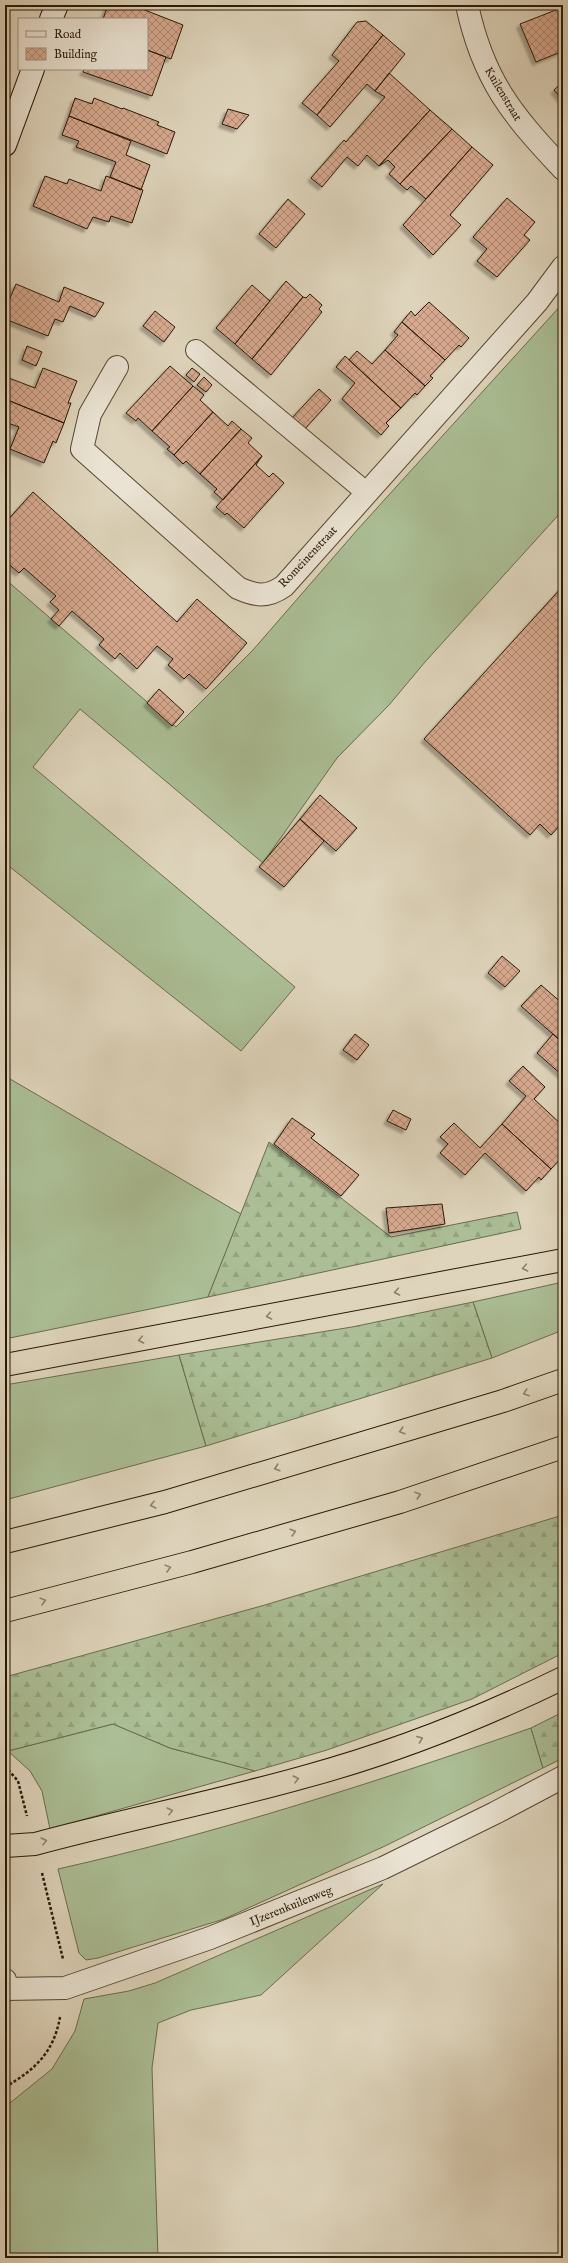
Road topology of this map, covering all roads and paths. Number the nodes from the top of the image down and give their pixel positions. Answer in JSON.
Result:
{"nodes":[{"id":1,"x":56,"y":5,"type":"edge"},
{"id":2,"x":467,"y":5,"type":"edge"},
{"id":3,"x":51,"y":18,"type":"edge"},
{"id":4,"x":33,"y":70,"type":"edge"},
{"id":5,"x":5,"y":145,"type":"edge"},
{"id":6,"x":563,"y":169,"type":"edge"},
{"id":7,"x":563,"y":267,"type":"edge"},
{"id":8,"x":196,"y":350,"type":"dead end"},
{"id":9,"x":117,"y":367,"type":"dead end"},
{"id":10,"x":367,"y":494,"type":"junction"},
{"id":11,"x":563,"y":1260,"type":"edge"},
{"id":12,"x":5,"y":1365,"type":"edge"},
{"id":13,"x":563,"y":1380,"type":"edge"},
{"id":14,"x":563,"y":1447,"type":"edge"},
{"id":15,"x":5,"y":1542,"type":"edge"},
{"id":16,"x":5,"y":1611,"type":"edge"},
{"id":17,"x":563,"y":1678,"type":"edge"},
{"id":18,"x":563,"y":1777,"type":"edge"},
{"id":19,"x":5,"y":1846,"type":"edge"},
{"id":20,"x":65,"y":1988,"type":"junction"},
{"id":21,"x":5,"y":1989,"type":"edge"},
{"id":22,"x":5,"y":2087,"type":"edge"}],
"edges":[{"from":1,"to":3,"type":"street"},
{"from":2,"to":6,"type":"street","name":"Kuilenstraat"},
{"from":4,"to":5,"type":"street"},
{"from":7,"to":10,"type":"street","name":"Romeinenstraat"},
{"from":8,"to":10,"type":"lane"},
{"from":9,"to":10,"type":"street","name":"Romeinenstraat"},
{"from":11,"to":12,"type":"highway","one_way":true},
{"from":13,"to":15,"type":"highway","one_way":true},
{"from":16,"to":14,"type":"highway","one_way":true},
{"from":19,"to":17,"type":"highway","one_way":true},
{"from":18,"to":20,"type":"street","name":"IJzerenkuilenweg"},
{"from":20,"to":21,"type":"street","name":"IJzerenkuilenweg"},
{"from":20,"to":22,"type":"path"}]}
